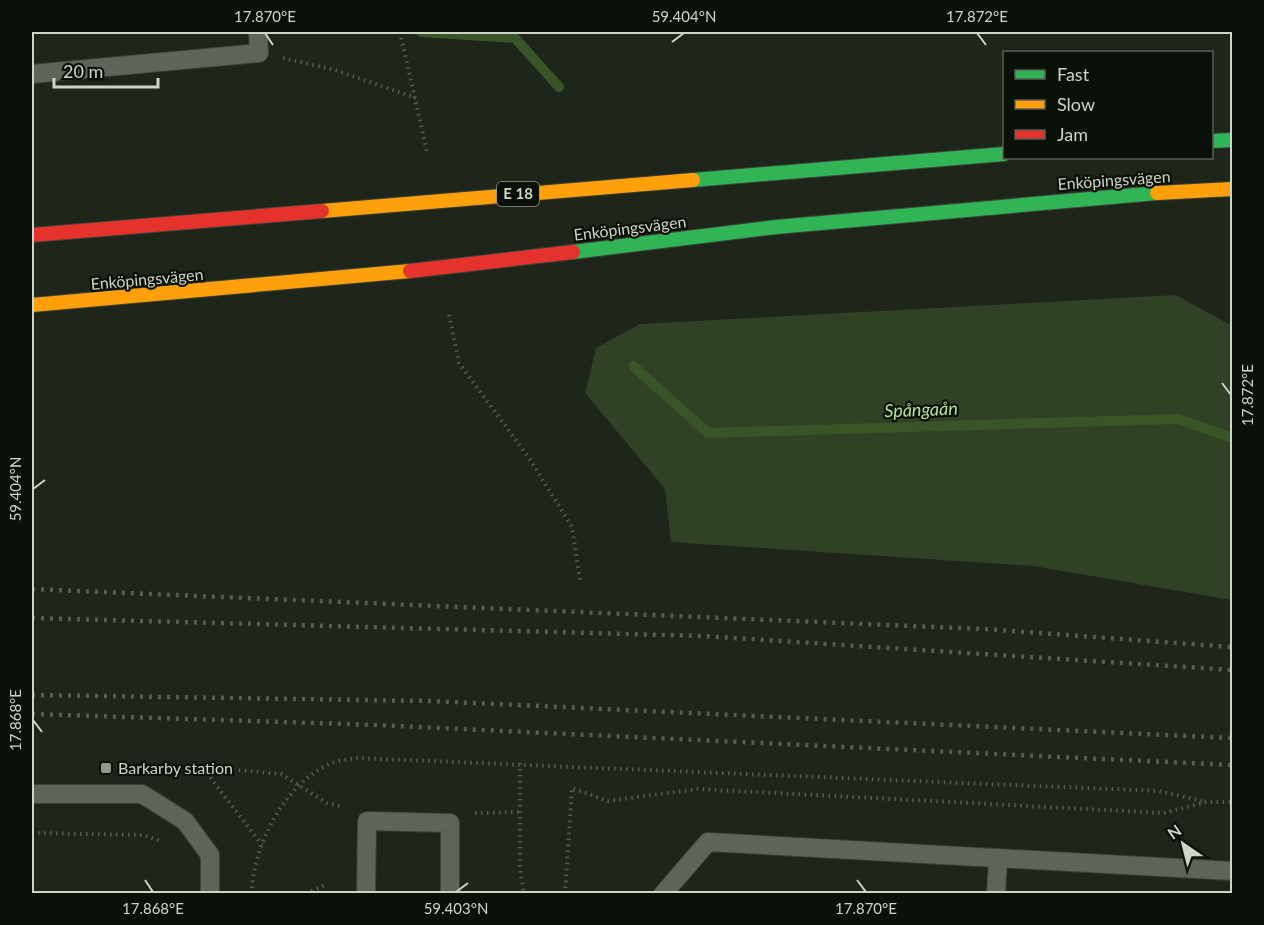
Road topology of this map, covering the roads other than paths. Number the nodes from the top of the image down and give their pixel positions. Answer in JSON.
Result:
{"nodes":[{"id":1,"x":258,"y":32,"type":"edge"},
{"id":2,"x":32,"y":74,"type":"edge"},
{"id":3,"x":1233,"y":140,"type":"edge"},
{"id":4,"x":1213,"y":141,"type":"edge"},
{"id":5,"x":1003,"y":154,"type":"edge"},
{"id":6,"x":1233,"y":189,"type":"edge"},
{"id":7,"x":32,"y":235,"type":"edge"},
{"id":8,"x":32,"y":305,"type":"edge"},
{"id":9,"x":32,"y":794,"type":"edge"},
{"id":10,"x":998,"y":858,"type":"junction"},
{"id":11,"x":1232,"y":871,"type":"edge"},
{"id":12,"x":210,"y":894,"type":"edge"},
{"id":13,"x":366,"y":894,"type":"edge"},
{"id":14,"x":450,"y":894,"type":"edge"},
{"id":15,"x":663,"y":894,"type":"edge"},
{"id":16,"x":996,"y":894,"type":"edge"}],
"edges":[{"from":1,"to":2,"type":"lane"},
{"from":3,"to":4,"type":"highway"},
{"from":5,"to":7,"type":"highway","number":"E 18"},
{"from":6,"to":8,"type":"highway","name":"Enköpingsvägen"},
{"from":9,"to":12,"type":"lane"},
{"from":10,"to":11,"type":"lane"},
{"from":10,"to":15,"type":"lane"},
{"from":10,"to":16,"type":"lane"},
{"from":13,"to":14,"type":"lane"}]}
